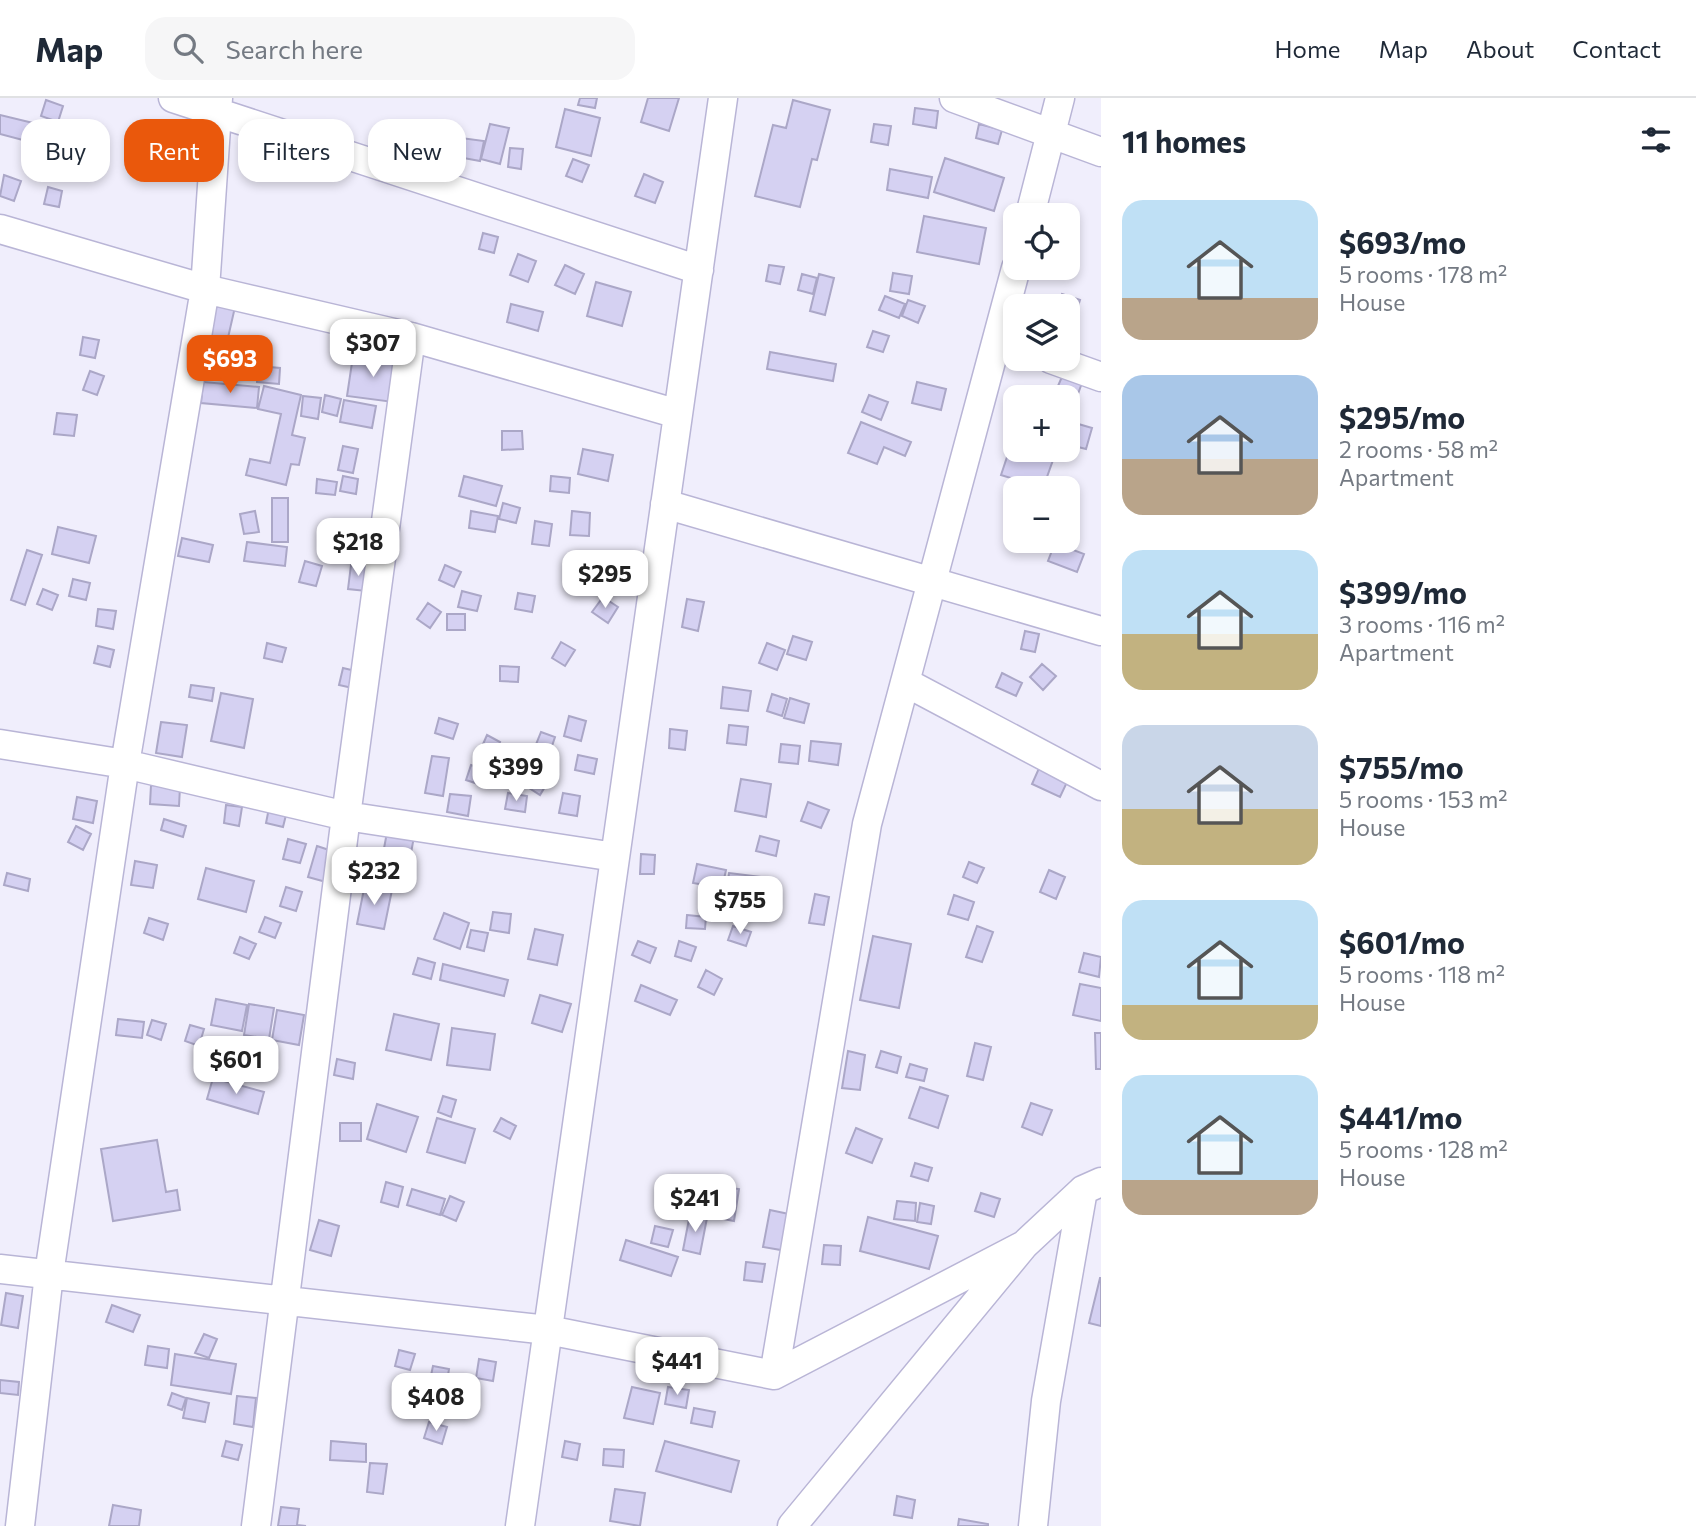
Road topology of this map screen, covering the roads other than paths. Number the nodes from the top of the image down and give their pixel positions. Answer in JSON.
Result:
{"nodes":[{"id":1,"x":173,"y":98,"type":"edge"},
{"id":2,"x":723,"y":98,"type":"edge"},
{"id":3,"x":954,"y":98,"type":"edge"},
{"id":4,"x":1060,"y":98,"type":"edge"},
{"id":5,"x":218,"y":105,"type":"edge"},
{"id":6,"x":1051,"y":135,"type":"junction"},
{"id":7,"x":1101,"y":152,"type":"edge"},
{"id":8,"x":1033,"y":203,"type":"edge"},
{"id":9,"x":0,"y":229,"type":"edge"},
{"id":10,"x":699,"y":270,"type":"junction"},
{"id":11,"x":205,"y":289,"type":"junction"},
{"id":12,"x":411,"y":337,"type":"junction"},
{"id":13,"x":1003,"y":352,"type":"edge"},
{"id":14,"x":1080,"y":369,"type":"edge"},
{"id":15,"x":1101,"y":377,"type":"edge"},
{"id":16,"x":678,"y":414,"type":"junction"},
{"id":17,"x":666,"y":504,"type":"junction"},
{"id":18,"x":932,"y":582,"type":"junction"},
{"id":19,"x":1101,"y":631,"type":"edge"},
{"id":20,"x":905,"y":682,"type":"junction"},
{"id":21,"x":0,"y":744,"type":"edge"},
{"id":22,"x":125,"y":764,"type":"junction"},
{"id":23,"x":1101,"y":786,"type":"edge"},
{"id":24,"x":346,"y":816,"type":"junction"},
{"id":25,"x":615,"y":857,"type":"junction"},
{"id":26,"x":1092,"y":1186,"type":"edge"},
{"id":27,"x":1024,"y":1245,"type":"junction"},
{"id":28,"x":0,"y":1269,"type":"edge"},
{"id":29,"x":49,"y":1274,"type":"junction"},
{"id":30,"x":285,"y":1301,"type":"junction"},
{"id":31,"x":548,"y":1330,"type":"junction"},
{"id":32,"x":774,"y":1375,"type":"junction"},
{"id":33,"x":20,"y":1526,"type":"edge"},
{"id":34,"x":256,"y":1526,"type":"edge"},
{"id":35,"x":520,"y":1526,"type":"edge"},
{"id":36,"x":792,"y":1526,"type":"edge"},
{"id":37,"x":1033,"y":1526,"type":"edge"}],
"edges":[{"from":1,"to":5,"type":"street"},
{"from":2,"to":10,"type":"street"},
{"from":3,"to":6,"type":"street"},
{"from":4,"to":6,"type":"street"},
{"from":5,"to":10,"type":"street"},
{"from":5,"to":11,"type":"street"},
{"from":6,"to":7,"type":"street"},
{"from":6,"to":8,"type":"street"},
{"from":9,"to":11,"type":"street"},
{"from":10,"to":16,"type":"street"},
{"from":11,"to":12,"type":"street"},
{"from":11,"to":22,"type":"street"},
{"from":12,"to":16,"type":"street"},
{"from":12,"to":24,"type":"street"},
{"from":13,"to":18,"type":"street"},
{"from":14,"to":15,"type":"street"},
{"from":16,"to":17,"type":"street"},
{"from":17,"to":18,"type":"street"},
{"from":17,"to":25,"type":"street"},
{"from":18,"to":19,"type":"street"},
{"from":18,"to":20,"type":"street"},
{"from":20,"to":23,"type":"street"},
{"from":20,"to":32,"type":"street"},
{"from":21,"to":22,"type":"street"},
{"from":22,"to":24,"type":"street"},
{"from":22,"to":29,"type":"street"},
{"from":24,"to":25,"type":"street"},
{"from":24,"to":30,"type":"street"},
{"from":25,"to":31,"type":"street"},
{"from":26,"to":27,"type":"street"},
{"from":26,"to":37,"type":"street"},
{"from":27,"to":32,"type":"street"},
{"from":27,"to":36,"type":"street"},
{"from":28,"to":29,"type":"street"},
{"from":29,"to":30,"type":"street"},
{"from":29,"to":33,"type":"street"},
{"from":30,"to":31,"type":"street"},
{"from":30,"to":34,"type":"street"},
{"from":31,"to":32,"type":"street"},
{"from":31,"to":35,"type":"street"}]}
